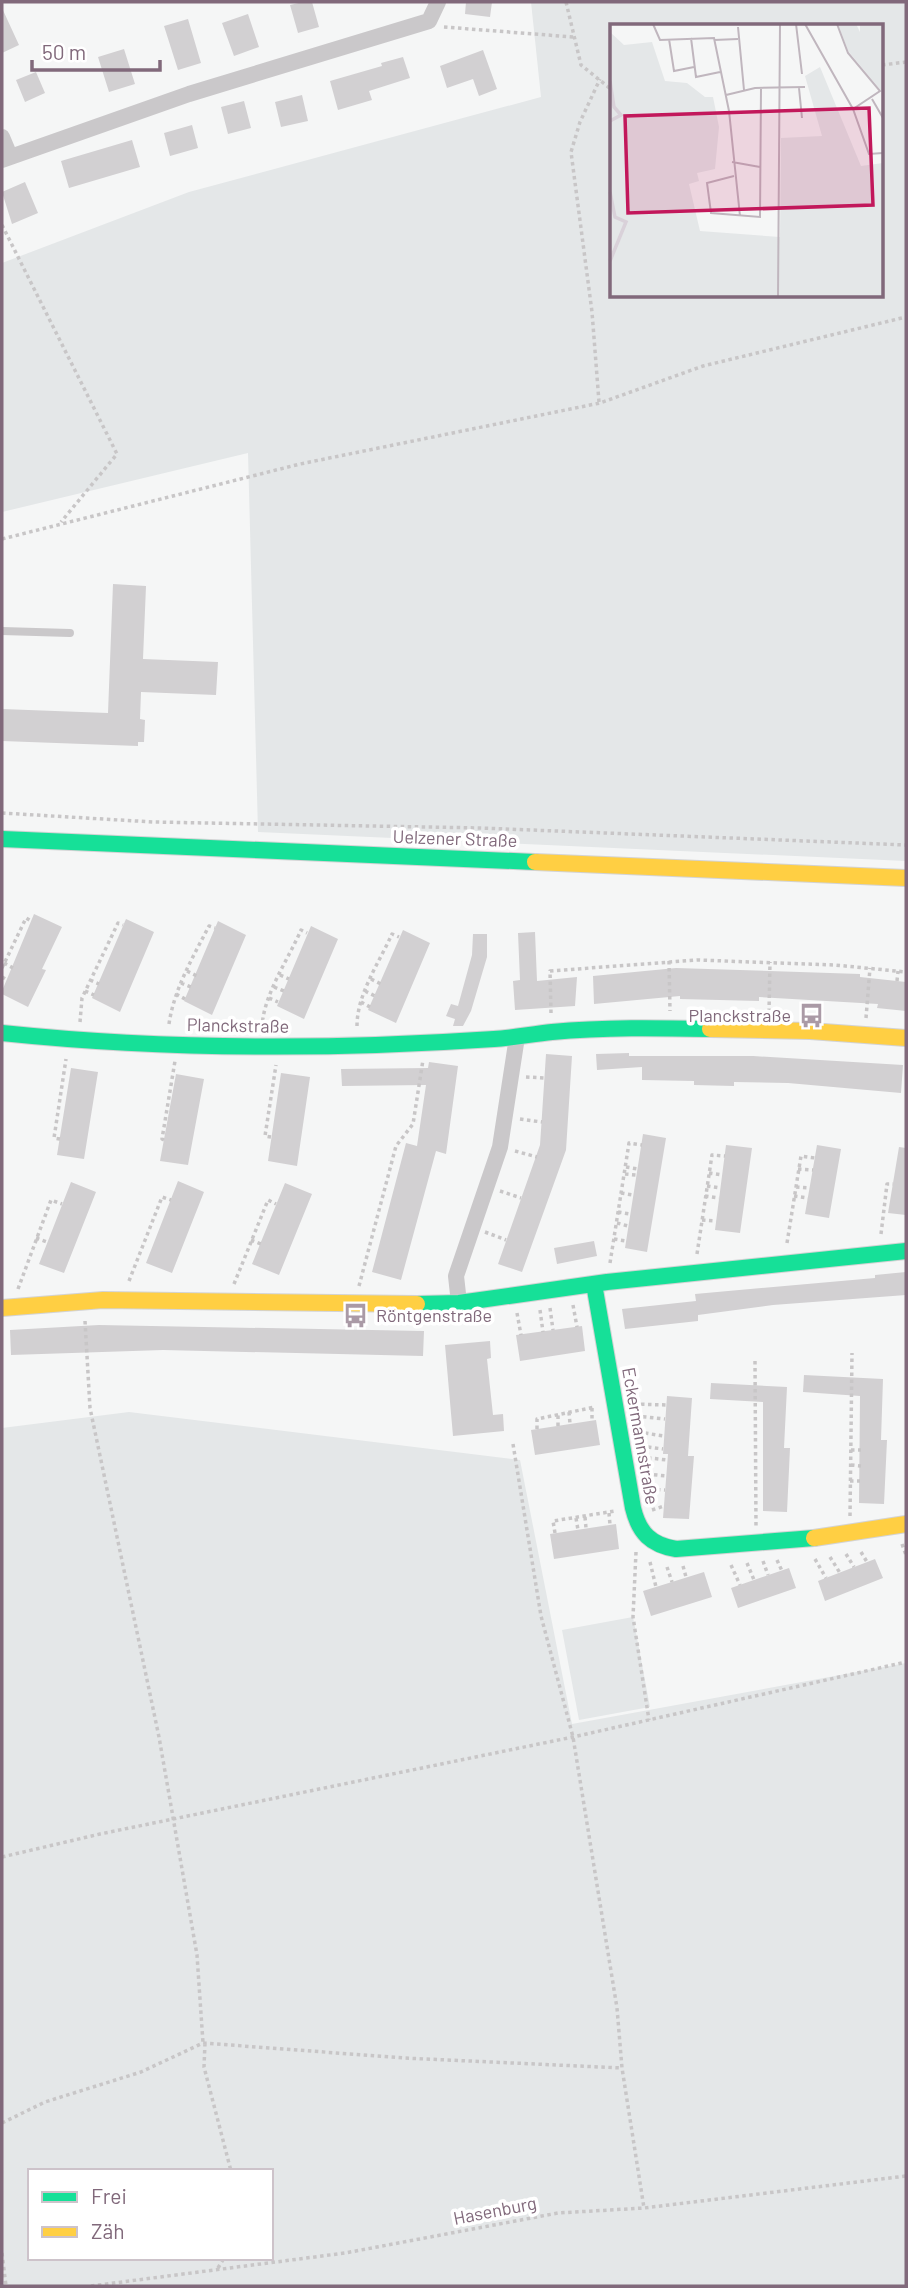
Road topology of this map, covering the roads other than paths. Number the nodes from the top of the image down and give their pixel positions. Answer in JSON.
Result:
{"nodes":[{"id":1,"x":435,"y":10,"type":"edge"},
{"id":2,"x":2,"y":137,"type":"edge"},
{"id":3,"x":6,"y":158,"type":"edge"},
{"id":4,"x":2,"y":631,"type":"edge"},
{"id":5,"x":70,"y":633,"type":"dead end"},
{"id":6,"x":2,"y":839,"type":"edge"},
{"id":7,"x":906,"y":878,"type":"edge"},
{"id":8,"x":2,"y":1033,"type":"edge"},
{"id":9,"x":517,"y":1037,"type":"junction"},
{"id":10,"x":906,"y":1038,"type":"edge"},
{"id":11,"x":906,"y":1251,"type":"edge"},
{"id":12,"x":601,"y":1283,"type":"junction"},
{"id":13,"x":459,"y":1303,"type":"junction"},
{"id":14,"x":9,"y":1308,"type":"edge"},
{"id":15,"x":906,"y":1524,"type":"edge"}],
"edges":[{"from":1,"to":3,"type":"street"},
{"from":2,"to":3,"type":"street"},
{"from":4,"to":5,"type":"lane"},
{"from":6,"to":7,"type":"street","name":"Uelzener Straße"},
{"from":8,"to":9,"type":"street","name":"Planckstraße"},
{"from":9,"to":10,"type":"street","name":"Planckstraße"},
{"from":9,"to":13,"type":"street"},
{"from":11,"to":12,"type":"street"},
{"from":12,"to":13,"type":"street"},
{"from":12,"to":15,"type":"street","name":"Eckermannstraße"},
{"from":13,"to":14,"type":"street"}]}
